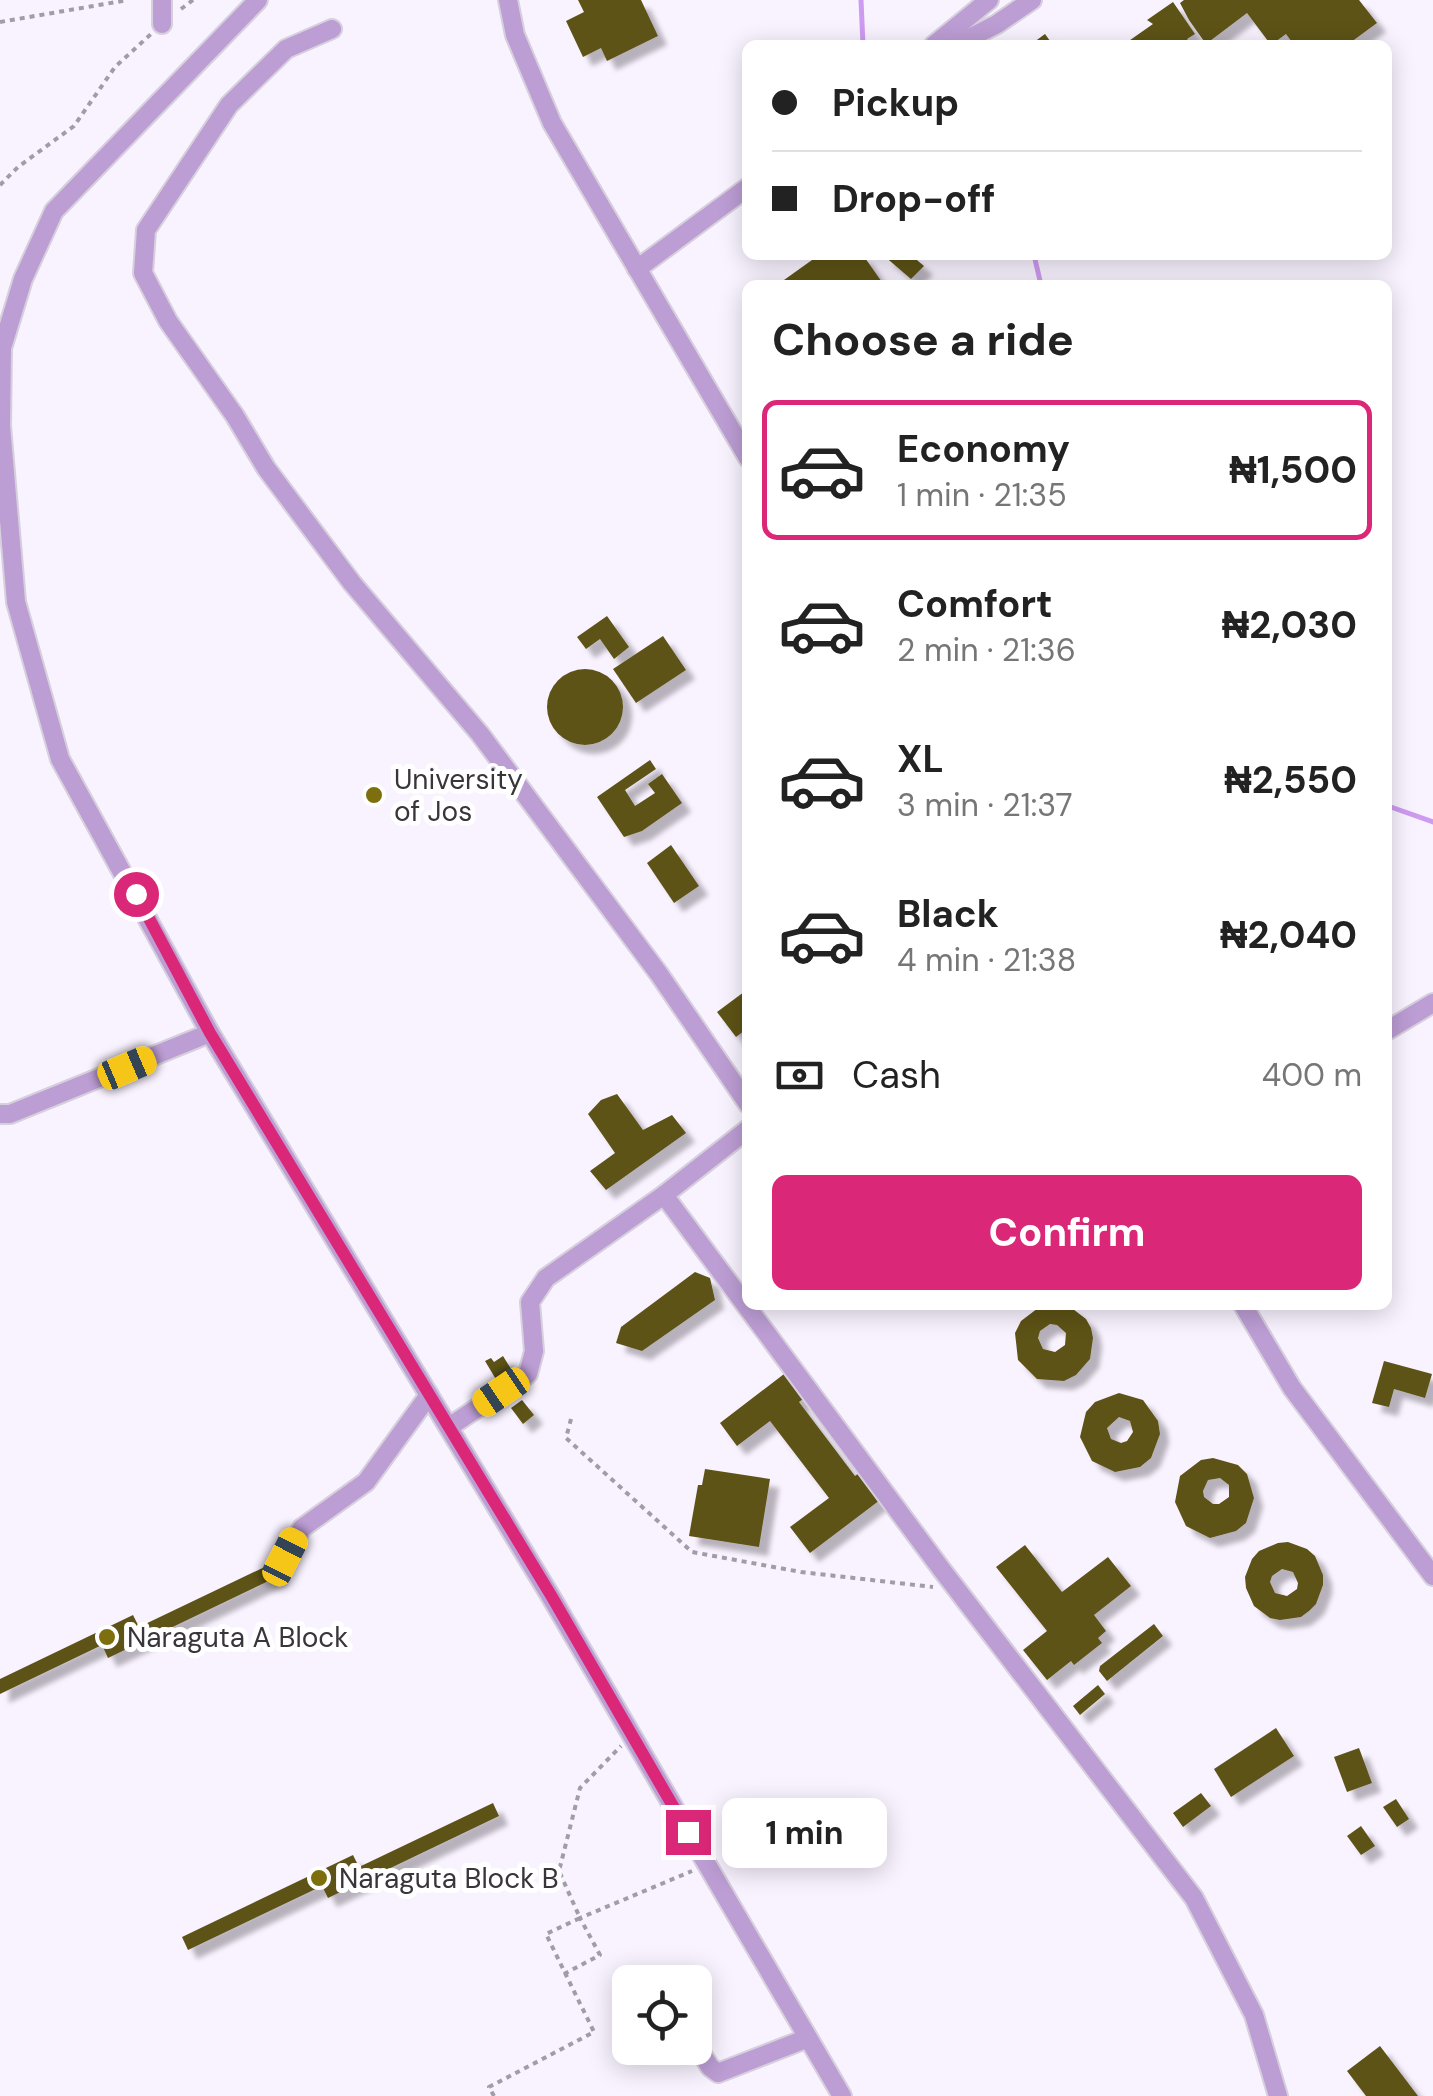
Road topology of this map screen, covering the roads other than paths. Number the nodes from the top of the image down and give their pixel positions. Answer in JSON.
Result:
{"nodes":[{"id":1,"x":162,"y":0,"type":"edge"},
{"id":2,"x":258,"y":0,"type":"edge"},
{"id":3,"x":508,"y":0,"type":"edge"},
{"id":4,"x":989,"y":0,"type":"edge"},
{"id":5,"x":1032,"y":0,"type":"edge"},
{"id":6,"x":162,"y":24,"type":"road end"},
{"id":7,"x":332,"y":30,"type":"dead end"},
{"id":8,"x":940,"y":40,"type":"edge"},
{"id":9,"x":966,"y":40,"type":"edge"},
{"id":10,"x":742,"y":191,"type":"edge"},
{"id":11,"x":637,"y":270,"type":"junction"},
{"id":12,"x":742,"y":448,"type":"edge"},
{"id":13,"x":1433,"y":1003,"type":"edge"},
{"id":14,"x":1392,"y":1028,"type":"edge"},
{"id":15,"x":210,"y":1033,"type":"junction"},
{"id":16,"x":742,"y":1095,"type":"edge"},
{"id":17,"x":0,"y":1114,"type":"edge"},
{"id":18,"x":742,"y":1134,"type":"edge"},
{"id":19,"x":664,"y":1195,"type":"junction"},
{"id":20,"x":742,"y":1300,"type":"edge"},
{"id":21,"x":749,"y":1310,"type":"edge"},
{"id":22,"x":1246,"y":1310,"type":"edge"},
{"id":23,"x":429,"y":1394,"type":"junction"},
{"id":24,"x":449,"y":1427,"type":"junction"},
{"id":25,"x":285,"y":1557,"type":"dead end"},
{"id":26,"x":1433,"y":1576,"type":"edge"},
{"id":27,"x":808,"y":2038,"type":"junction"},
{"id":28,"x":709,"y":2065,"type":"edge"},
{"id":29,"x":842,"y":2096,"type":"edge"},
{"id":30,"x":1278,"y":2096,"type":"edge"}],
"edges":[{"from":1,"to":6,"type":"street"},
{"from":2,"to":15,"type":"street"},
{"from":3,"to":11,"type":"street"},
{"from":4,"to":8,"type":"street"},
{"from":5,"to":9,"type":"street"},
{"from":7,"to":16,"type":"street"},
{"from":10,"to":11,"type":"street"},
{"from":11,"to":12,"type":"street"},
{"from":13,"to":14,"type":"street"},
{"from":15,"to":17,"type":"street"},
{"from":15,"to":23,"type":"street"},
{"from":18,"to":19,"type":"street"},
{"from":19,"to":20,"type":"street"},
{"from":19,"to":24,"type":"street"},
{"from":21,"to":30,"type":"street"},
{"from":22,"to":26,"type":"street"},
{"from":23,"to":24,"type":"street"},
{"from":23,"to":25,"type":"street"},
{"from":24,"to":27,"type":"street"},
{"from":27,"to":28,"type":"street"},
{"from":27,"to":29,"type":"street"}]}
